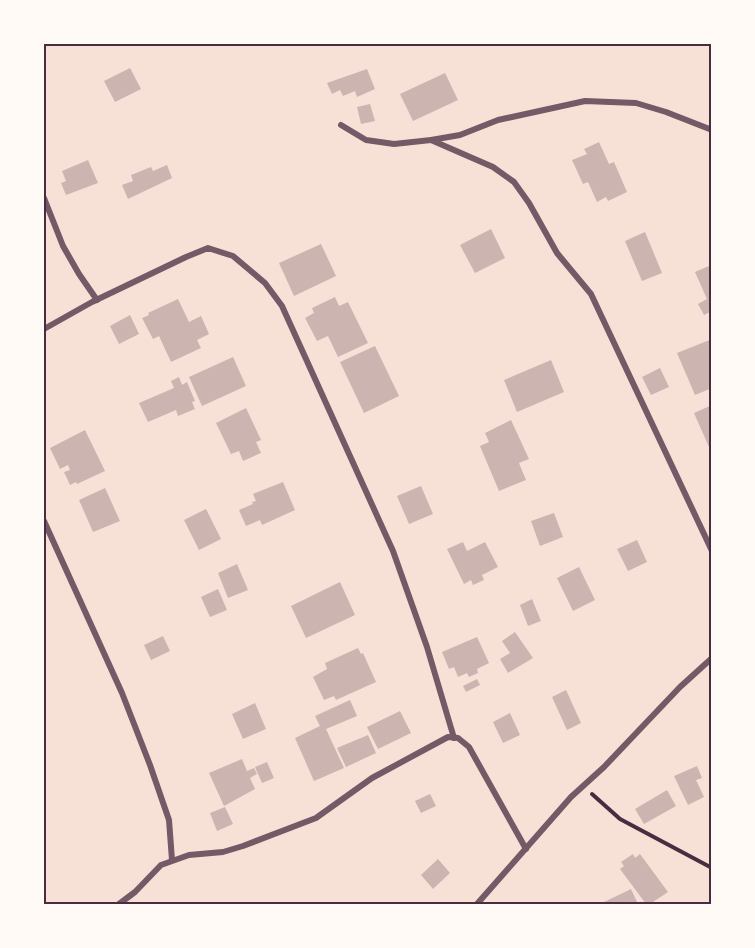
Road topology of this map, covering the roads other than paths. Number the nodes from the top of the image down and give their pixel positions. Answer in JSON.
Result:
{"nodes":[{"id":1,"x":340,"y":125,"type":"dead end"},
{"id":2,"x":711,"y":130,"type":"edge"},
{"id":3,"x":431,"y":140,"type":"junction"},
{"id":4,"x":44,"y":198,"type":"edge"},
{"id":5,"x":97,"y":300,"type":"junction"},
{"id":6,"x":44,"y":329,"type":"edge"},
{"id":7,"x":44,"y":521,"type":"edge"},
{"id":8,"x":711,"y":551,"type":"edge"},
{"id":9,"x":711,"y":658,"type":"edge"},
{"id":10,"x":454,"y":738,"type":"junction"},
{"id":11,"x":526,"y":849,"type":"junction"},
{"id":12,"x":172,"y":860,"type":"junction"},
{"id":13,"x":119,"y":904,"type":"edge"},
{"id":14,"x":477,"y":904,"type":"edge"}],
"edges":[{"from":1,"to":3,"type":"street"},
{"from":2,"to":3,"type":"street"},
{"from":3,"to":8,"type":"street"},
{"from":4,"to":5,"type":"street"},
{"from":5,"to":6,"type":"street"},
{"from":5,"to":10,"type":"street"},
{"from":7,"to":12,"type":"street"},
{"from":9,"to":11,"type":"street"},
{"from":10,"to":11,"type":"street"},
{"from":10,"to":12,"type":"street"},
{"from":11,"to":14,"type":"street"},
{"from":12,"to":13,"type":"street"}]}
